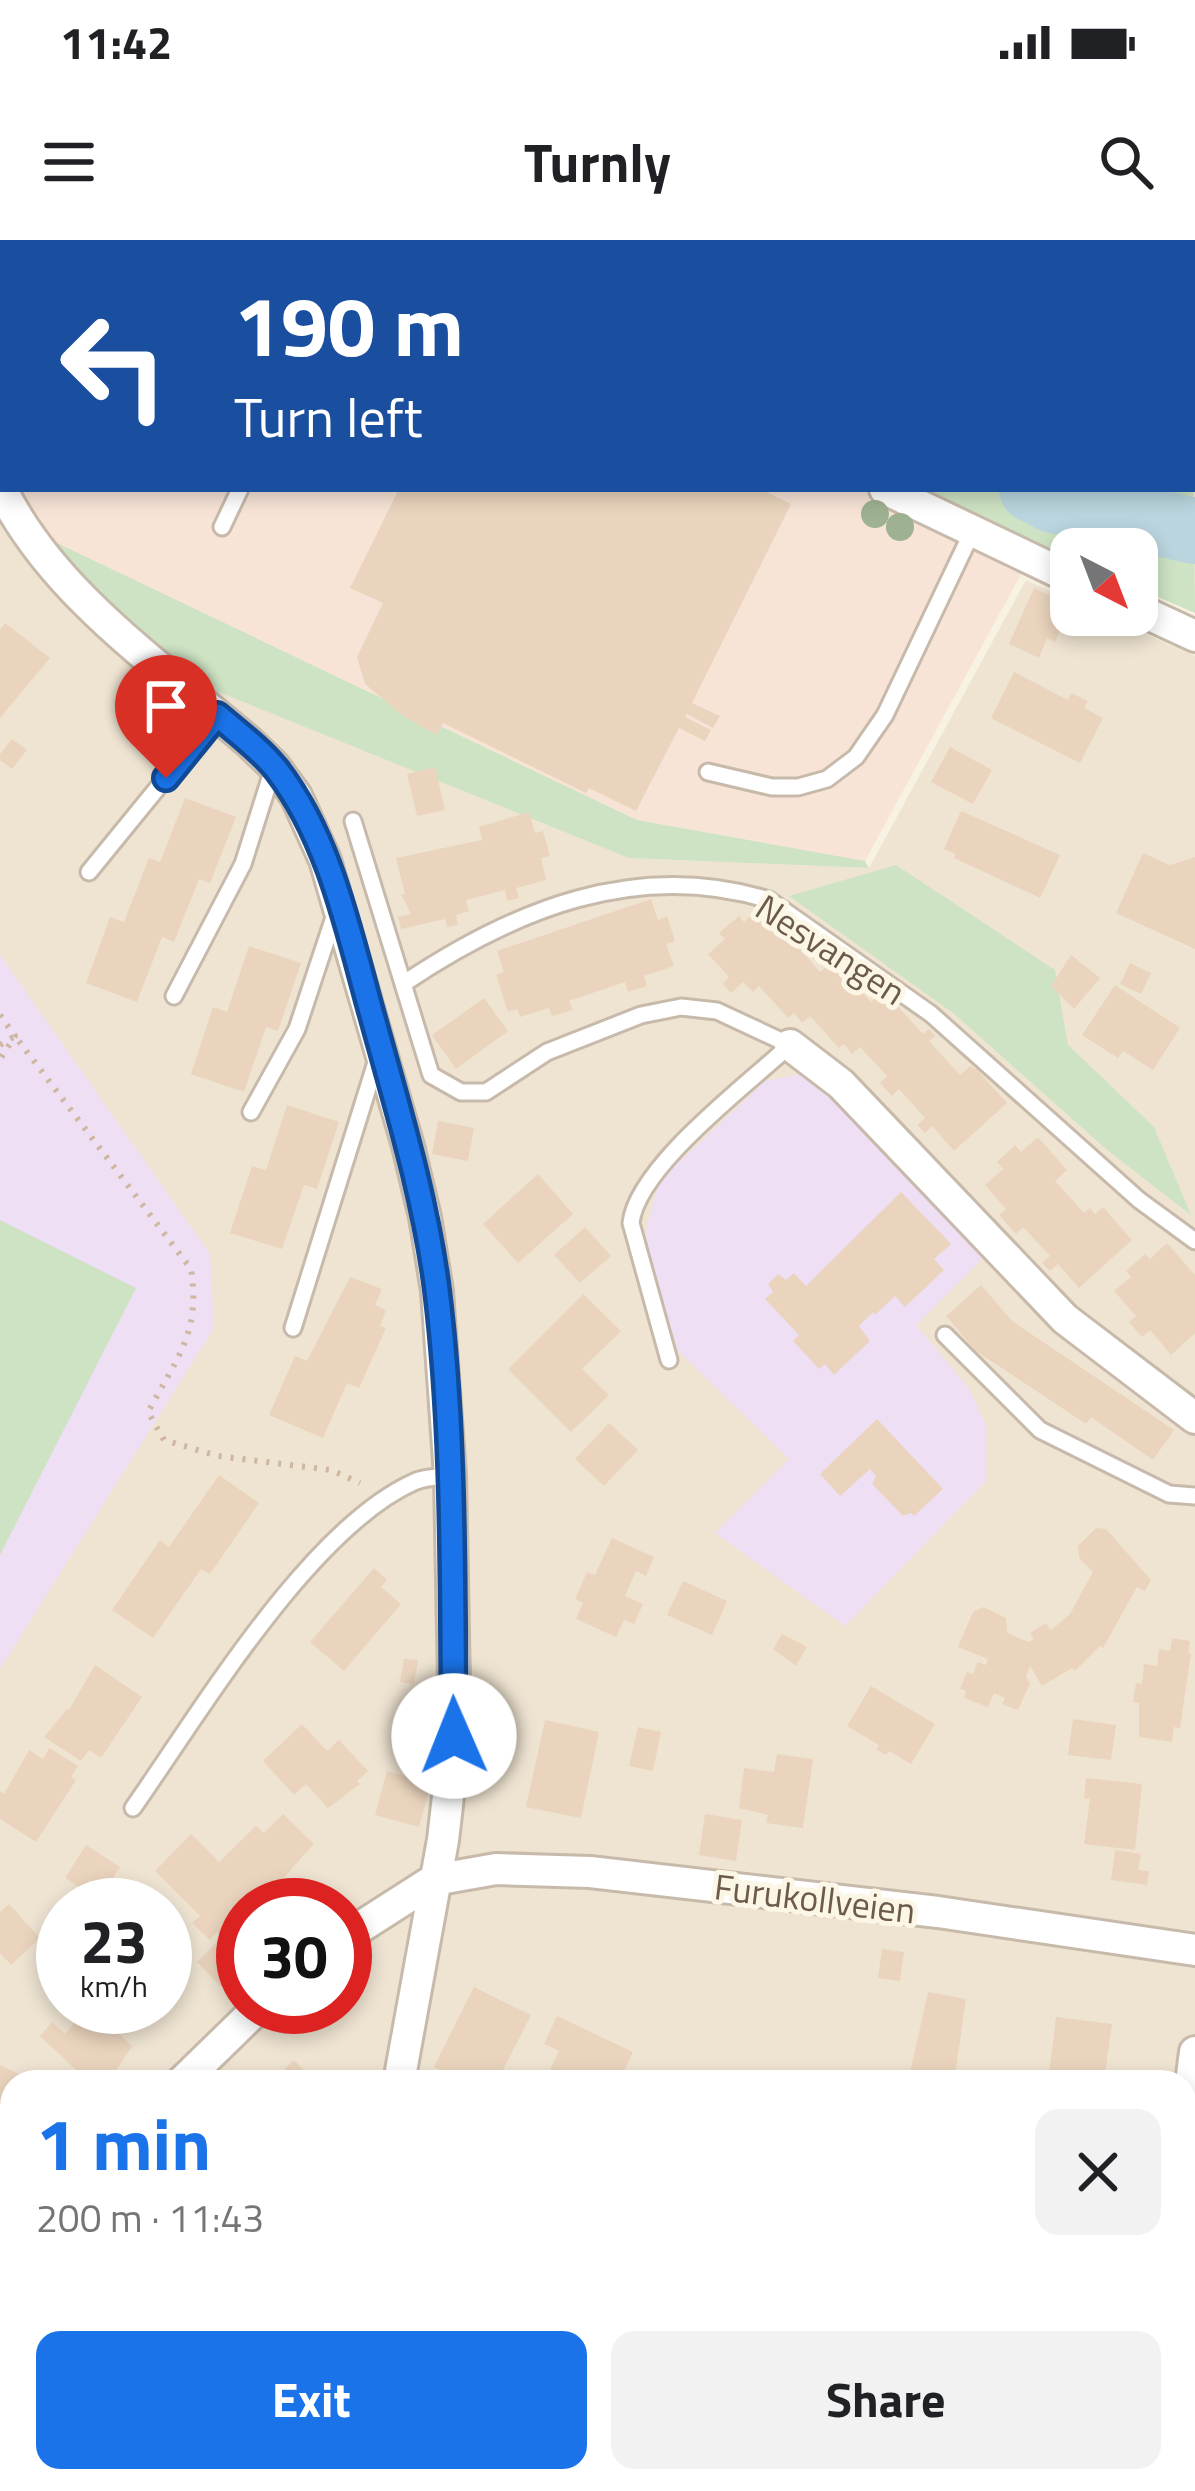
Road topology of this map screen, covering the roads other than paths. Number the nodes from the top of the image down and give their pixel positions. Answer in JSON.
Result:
{"nodes":[{"id":1,"x":4,"y":492,"type":"edge"},
{"id":2,"x":239,"y":492,"type":"edge"},
{"id":3,"x":891,"y":492,"type":"edge"},
{"id":4,"x":222,"y":526,"type":"dead end"},
{"id":5,"x":973,"y":530,"type":"junction"},
{"id":6,"x":1050,"y":568,"type":"edge"},
{"id":7,"x":1158,"y":619,"type":"edge"},
{"id":8,"x":1195,"y":636,"type":"edge"},
{"id":9,"x":217,"y":715,"type":"junction"},
{"id":10,"x":274,"y":766,"type":"junction"},
{"id":11,"x":708,"y":772,"type":"dead end"},
{"id":12,"x":353,"y":821,"type":"dead end"},
{"id":13,"x":89,"y":872,"type":"dead end"},
{"id":14,"x":339,"y":903,"type":"junction"},
{"id":15,"x":403,"y":984,"type":"junction"},
{"id":16,"x":174,"y":996,"type":"dead end"},
{"id":17,"x":790,"y":1045,"type":"junction"},
{"id":18,"x":381,"y":1047,"type":"junction"},
{"id":19,"x":251,"y":1112,"type":"dead end"},
{"id":20,"x":1195,"y":1241,"type":"edge"},
{"id":21,"x":292,"y":1328,"type":"dead end"},
{"id":22,"x":945,"y":1335,"type":"dead end"},
{"id":23,"x":669,"y":1360,"type":"dead end"},
{"id":24,"x":1195,"y":1418,"type":"edge"},
{"id":25,"x":450,"y":1476,"type":"junction"},
{"id":26,"x":1195,"y":1496,"type":"edge"},
{"id":27,"x":133,"y":1808,"type":"dead end"},
{"id":28,"x":434,"y":1880,"type":"junction"},
{"id":29,"x":372,"y":1920,"type":"edge"},
{"id":30,"x":1195,"y":1950,"type":"edge"},
{"id":31,"x":231,"y":2034,"type":"edge"},
{"id":32,"x":194,"y":2070,"type":"edge"},
{"id":33,"x":401,"y":2070,"type":"edge"}],
"edges":[{"from":1,"to":9,"type":"street"},
{"from":2,"to":4,"type":"lane"},
{"from":3,"to":5,"type":"street"},
{"from":5,"to":6,"type":"street"},
{"from":5,"to":11,"type":"lane"},
{"from":7,"to":8,"type":"street"},
{"from":9,"to":10,"type":"street"},
{"from":9,"to":13,"type":"lane"},
{"from":10,"to":14,"type":"street"},
{"from":10,"to":16,"type":"lane"},
{"from":12,"to":15,"type":"lane"},
{"from":14,"to":18,"type":"street"},
{"from":14,"to":19,"type":"lane"},
{"from":15,"to":17,"type":"lane"},
{"from":15,"to":20,"type":"lane","name":"Nesvangen"},
{"from":17,"to":23,"type":"lane"},
{"from":17,"to":24,"type":"street"},
{"from":18,"to":21,"type":"lane"},
{"from":18,"to":25,"type":"street"},
{"from":22,"to":26,"type":"lane"},
{"from":25,"to":27,"type":"lane"},
{"from":25,"to":28,"type":"street"},
{"from":28,"to":29,"type":"street"},
{"from":28,"to":30,"type":"street","name":"Furukollveien"},
{"from":28,"to":33,"type":"street"},
{"from":31,"to":32,"type":"street"}]}
